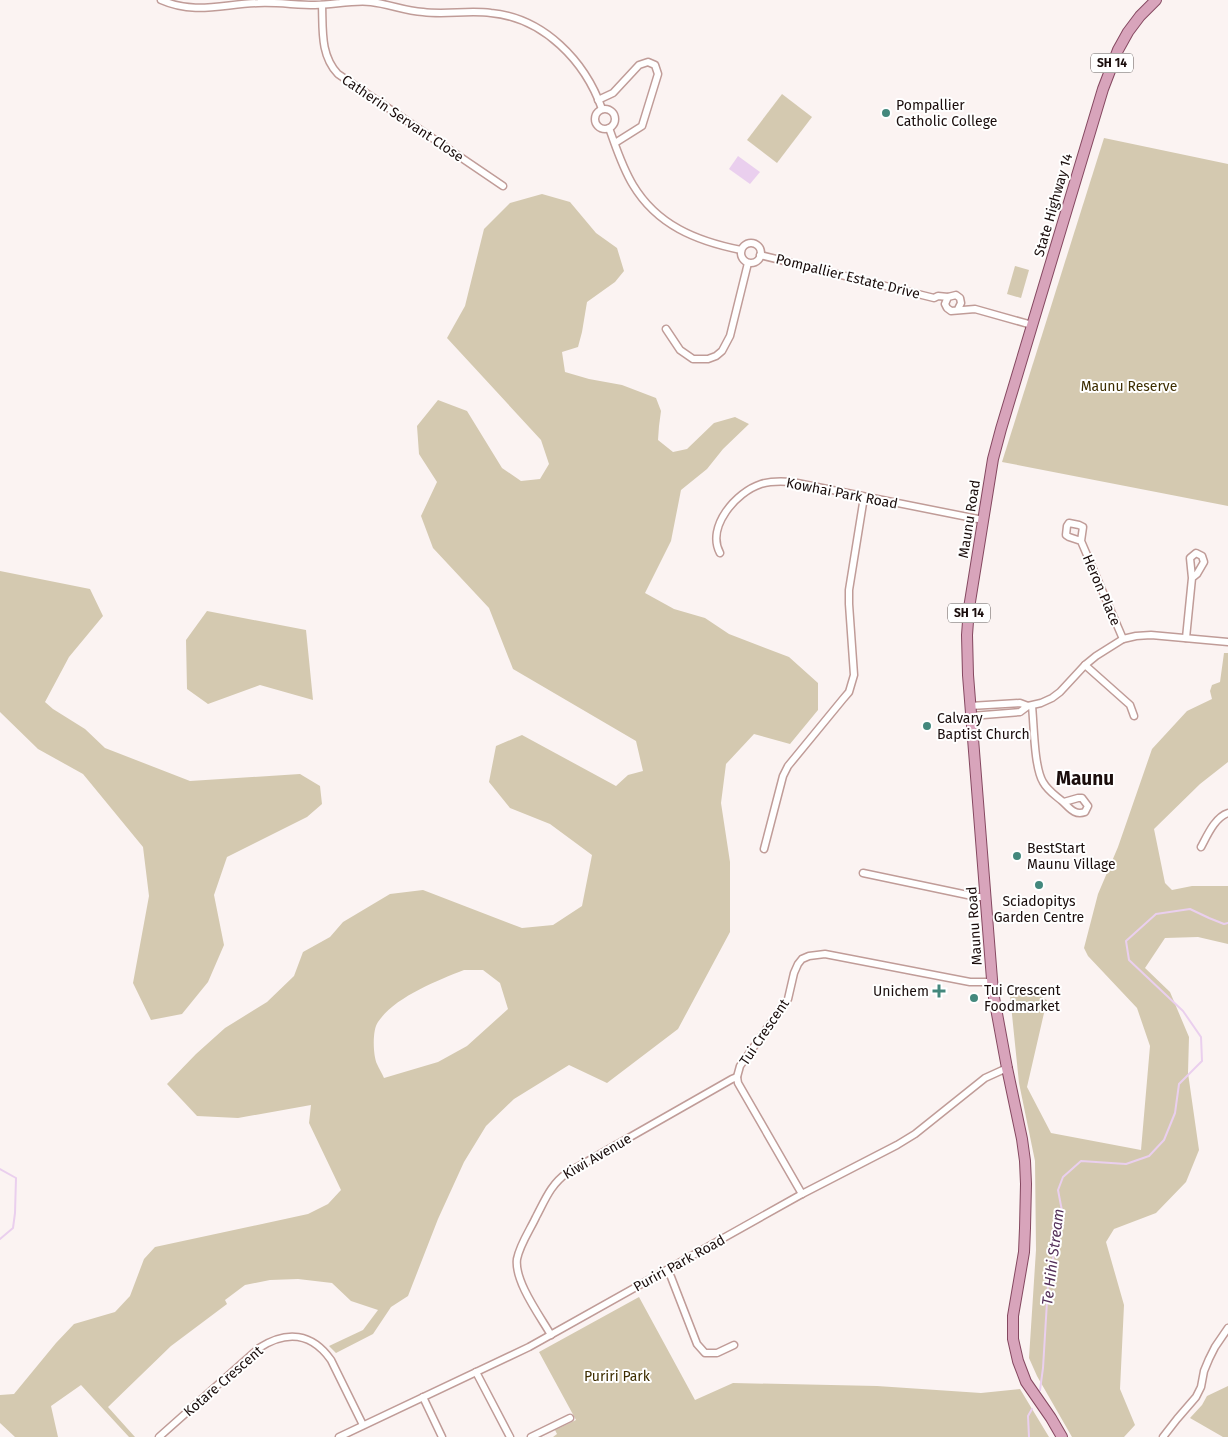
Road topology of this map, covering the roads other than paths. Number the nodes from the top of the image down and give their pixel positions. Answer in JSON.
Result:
{"nodes":[{"id":1,"x":161,"y":0,"type":"edge"},
{"id":2,"x":1156,"y":0,"type":"edge"},
{"id":3,"x":322,"y":5,"type":"junction"},
{"id":4,"x":598,"y":100,"type":"junction"},
{"id":5,"x":602,"y":109,"type":"junction"},
{"id":6,"x":609,"y":128,"type":"junction"},
{"id":7,"x":614,"y":144,"type":"junction"},
{"id":8,"x":503,"y":186,"type":"dead end"},
{"id":9,"x":741,"y":250,"type":"junction"},
{"id":10,"x":760,"y":255,"type":"junction"},
{"id":11,"x":748,"y":262,"type":"junction"},
{"id":12,"x":948,"y":297,"type":"junction"},
{"id":13,"x":934,"y":298,"type":"junction"},
{"id":14,"x":961,"y":300,"type":"junction"},
{"id":15,"x":946,"y":306,"type":"junction"},
{"id":16,"x":975,"y":309,"type":"junction"},
{"id":17,"x":958,"y":310,"type":"junction"},
{"id":18,"x":1032,"y":325,"type":"junction"},
{"id":19,"x":666,"y":329,"type":"dead end"},
{"id":20,"x":1001,"y":429,"type":"joint"},
{"id":21,"x":864,"y":496,"type":"junction"},
{"id":22,"x":983,"y":520,"type":"junction"},
{"id":23,"x":1081,"y":541,"type":"dead end"},
{"id":24,"x":720,"y":553,"type":"dead end"},
{"id":25,"x":1192,"y":578,"type":"dead end"},
{"id":26,"x":1186,"y":638,"type":"junction"},
{"id":27,"x":1123,"y":640,"type":"junction"},
{"id":28,"x":1228,"y":642,"type":"edge"},
{"id":29,"x":1085,"y":665,"type":"junction"},
{"id":30,"x":1030,"y":706,"type":"junction"},
{"id":31,"x":971,"y":711,"type":"junction"},
{"id":32,"x":1134,"y":716,"type":"dead end"},
{"id":33,"x":1064,"y":802,"type":"dead end"},
{"id":34,"x":1228,"y":813,"type":"edge"},
{"id":35,"x":1201,"y":847,"type":"dead end"},
{"id":36,"x":764,"y":849,"type":"dead end"},
{"id":37,"x":863,"y":873,"type":"dead end"},
{"id":38,"x":986,"y":897,"type":"junction"},
{"id":39,"x":992,"y":982,"type":"junction"},
{"id":40,"x":1006,"y":1068,"type":"junction"},
{"id":41,"x":737,"y":1078,"type":"junction"},
{"id":42,"x":802,"y":1194,"type":"junction"},
{"id":43,"x":667,"y":1270,"type":"junction"},
{"id":44,"x":1228,"y":1328,"type":"edge"},
{"id":45,"x":551,"y":1335,"type":"junction"},
{"id":46,"x":734,"y":1345,"type":"dead end"},
{"id":47,"x":476,"y":1372,"type":"junction"},
{"id":48,"x":423,"y":1397,"type":"junction"},
{"id":49,"x":570,"y":1418,"type":"dead end"},
{"id":50,"x":363,"y":1425,"type":"junction"},
{"id":51,"x":159,"y":1437,"type":"edge"},
{"id":52,"x":339,"y":1437,"type":"edge"},
{"id":53,"x":442,"y":1437,"type":"edge"},
{"id":54,"x":510,"y":1437,"type":"edge"},
{"id":55,"x":531,"y":1437,"type":"edge"},
{"id":56,"x":1062,"y":1437,"type":"edge"},
{"id":57,"x":1163,"y":1437,"type":"edge"}],
"edges":[{"from":1,"to":3,"type":"street"},
{"from":2,"to":18,"type":"main road","name":"State Highway 14","number":"SH 14"},
{"from":3,"to":4,"type":"street"},
{"from":3,"to":8,"type":"street","name":"Catherin Servant Close"},
{"from":4,"to":5,"type":"street"},
{"from":4,"to":7,"type":"street"},
{"from":5,"to":6,"type":"street"},
{"from":5,"to":6,"type":"street"},
{"from":6,"to":7,"type":"street","name":"Pompallier Estate Drive"},
{"from":7,"to":9,"type":"street","name":"Pompallier Estate Drive"},
{"from":9,"to":10,"type":"street","name":"Pompallier Estate Drive"},
{"from":9,"to":11,"type":"street"},
{"from":10,"to":11,"type":"street","name":"Pompallier Estate Drive"},
{"from":10,"to":13,"type":"street","name":"Pompallier Estate Drive"},
{"from":11,"to":19,"type":"street"},
{"from":12,"to":13,"type":"street","name":"Pompallier Estate Drive"},
{"from":12,"to":14,"type":"street"},
{"from":12,"to":15,"type":"street"},
{"from":13,"to":15,"type":"street","name":"Pompallier Estate Drive"},
{"from":14,"to":16,"type":"street"},
{"from":14,"to":17,"type":"street"},
{"from":15,"to":17,"type":"street"},
{"from":16,"to":17,"type":"street"},
{"from":16,"to":18,"type":"street"},
{"from":18,"to":20,"type":"main road","name":"State Highway 14","number":"SH 14"},
{"from":20,"to":22,"type":"main road","name":"Maunu Road","number":"SH 14"},
{"from":21,"to":22,"type":"street","name":"Kowhai Park Road"},
{"from":21,"to":24,"type":"street","name":"Kowhai Park Road"},
{"from":21,"to":36,"type":"street"},
{"from":22,"to":31,"type":"main road","name":"Maunu Road","number":"SH 14"},
{"from":23,"to":27,"type":"street","name":"Heron Place"},
{"from":25,"to":26,"type":"street"},
{"from":26,"to":27,"type":"street"},
{"from":26,"to":28,"type":"street"},
{"from":27,"to":29,"type":"street"},
{"from":29,"to":30,"type":"street"},
{"from":29,"to":32,"type":"street"},
{"from":30,"to":31,"type":"street"},
{"from":30,"to":31,"type":"street"},
{"from":30,"to":33,"type":"street"},
{"from":31,"to":38,"type":"main road","name":"Maunu Road","number":"SH 14"},
{"from":34,"to":35,"type":"street"},
{"from":37,"to":38,"type":"street"},
{"from":38,"to":39,"type":"main road","name":"Maunu Road","number":"SH 14"},
{"from":39,"to":40,"type":"main road","name":"Maunu Road","number":"SH 14"},
{"from":39,"to":41,"type":"street","name":"Tui Crescent"},
{"from":40,"to":42,"type":"street","name":"Puriri Park Road"},
{"from":40,"to":56,"type":"main road","name":"Maunu Road","number":"SH 14"},
{"from":41,"to":42,"type":"street","name":"Tui Crescent"},
{"from":41,"to":45,"type":"street","name":"Kiwi Avenue"},
{"from":42,"to":43,"type":"street","name":"Puriri Park Road"},
{"from":43,"to":45,"type":"street","name":"Puriri Park Road"},
{"from":43,"to":46,"type":"street"},
{"from":44,"to":57,"type":"street"},
{"from":45,"to":47,"type":"street","name":"Puriri Park Road"},
{"from":47,"to":48,"type":"street","name":"Puriri Park Road"},
{"from":47,"to":54,"type":"street"},
{"from":48,"to":50,"type":"street","name":"Puriri Park Road"},
{"from":48,"to":53,"type":"street"},
{"from":49,"to":55,"type":"street"},
{"from":50,"to":51,"type":"street","name":"Kotare Crescent"},
{"from":50,"to":52,"type":"street","name":"Puriri Park Road"}]}
